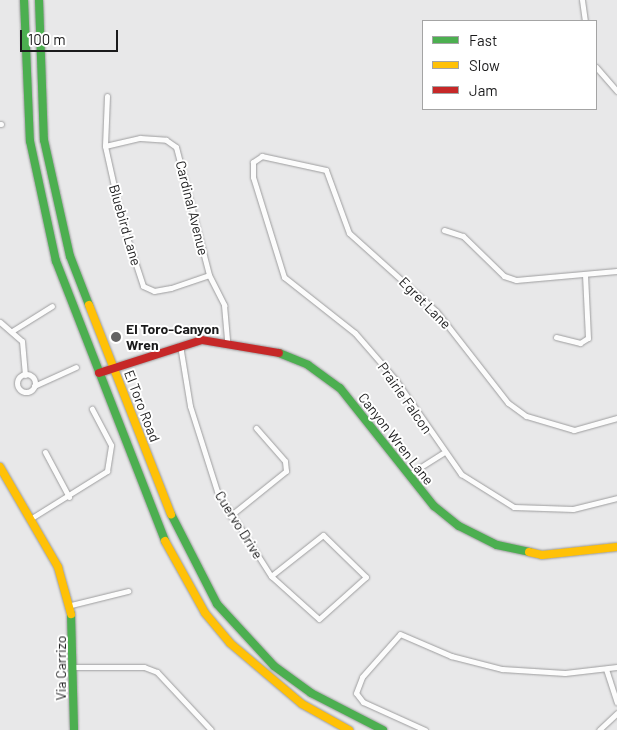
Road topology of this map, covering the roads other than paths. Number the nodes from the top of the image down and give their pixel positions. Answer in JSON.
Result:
{"nodes":[{"id":1,"x":24,"y":0,"type":"edge"},
{"id":2,"x":38,"y":0,"type":"edge"},
{"id":3,"x":582,"y":0,"type":"edge"},
{"id":4,"x":585,"y":20,"type":"edge"},
{"id":5,"x":597,"y":68,"type":"edge"},
{"id":6,"x":617,"y":91,"type":"edge"},
{"id":7,"x":107,"y":96,"type":"dead end"},
{"id":8,"x":105,"y":146,"type":"junction"},
{"id":9,"x":253,"y":162,"type":"joint"},
{"id":10,"x":444,"y":230,"type":"dead end"},
{"id":11,"x":617,"y":272,"type":"edge"},
{"id":12,"x":586,"y":275,"type":"junction"},
{"id":13,"x":209,"y":276,"type":"junction"},
{"id":14,"x":52,"y":306,"type":"dead end"},
{"id":15,"x":0,"y":322,"type":"edge"},
{"id":16,"x":12,"y":331,"type":"junction"},
{"id":17,"x":556,"y":338,"type":"dead end"},
{"id":18,"x":227,"y":340,"type":"junction"},
{"id":19,"x":180,"y":345,"type":"junction"},
{"id":20,"x":76,"y":366,"type":"dead end"},
{"id":21,"x":114,"y":367,"type":"junction"},
{"id":22,"x":99,"y":374,"type":"junction"},
{"id":23,"x":25,"y":375,"type":"junction"},
{"id":24,"x":34,"y":386,"type":"junction"},
{"id":25,"x":92,"y":409,"type":"dead end"},
{"id":26,"x":617,"y":418,"type":"edge"},
{"id":27,"x":256,"y":428,"type":"dead end"},
{"id":28,"x":45,"y":452,"type":"dead end"},
{"id":29,"x":443,"y":453,"type":"junction"},
{"id":30,"x":0,"y":467,"type":"edge"},
{"id":31,"x":408,"y":475,"type":"junction"},
{"id":32,"x":69,"y":497,"type":"junction"},
{"id":33,"x":617,"y":498,"type":"edge"},
{"id":34,"x":230,"y":516,"type":"junction"},
{"id":35,"x":30,"y":519,"type":"junction"},
{"id":36,"x":617,"y":547,"type":"edge"},
{"id":37,"x":271,"y":576,"type":"junction"},
{"id":38,"x":128,"y":591,"type":"dead end"},
{"id":39,"x":71,"y":605,"type":"junction"},
{"id":40,"x":74,"y":667,"type":"junction"},
{"id":41,"x":617,"y":667,"type":"edge"},
{"id":42,"x":606,"y":669,"type":"junction"},
{"id":43,"x":617,"y":702,"type":"edge"},
{"id":44,"x":617,"y":713,"type":"edge"},
{"id":45,"x":74,"y":730,"type":"edge"},
{"id":46,"x":211,"y":730,"type":"edge"},
{"id":47,"x":350,"y":730,"type":"edge"},
{"id":48,"x":383,"y":730,"type":"edge"},
{"id":49,"x":425,"y":730,"type":"edge"},
{"id":50,"x":599,"y":730,"type":"edge"}],
"edges":[{"from":1,"to":22,"type":"main road","name":"El Toro Road"},
{"from":2,"to":21,"type":"main road","name":"El Toro Road"},
{"from":3,"to":4,"type":"street"},
{"from":5,"to":6,"type":"street"},
{"from":7,"to":8,"type":"street","name":"Bluebird Lane"},
{"from":8,"to":13,"type":"street","name":"Cardinal Avenue"},
{"from":8,"to":13,"type":"street","name":"Bluebird Lane"},
{"from":9,"to":26,"type":"street","name":"Egret Lane"},
{"from":9,"to":29,"type":"street","name":"Prairie Falcon"},
{"from":10,"to":12,"type":"street"},
{"from":11,"to":12,"type":"street"},
{"from":12,"to":17,"type":"street"},
{"from":13,"to":18,"type":"street","name":"Cardinal Avenue"},
{"from":14,"to":16,"type":"street"},
{"from":15,"to":16,"type":"street"},
{"from":16,"to":23,"type":"street"},
{"from":18,"to":19,"type":"main road","name":"Canyon Wren Lane"},
{"from":18,"to":31,"type":"main road","name":"Canyon Wren Lane"},
{"from":19,"to":21,"type":"main road","name":"Canyon Wren Lane"},
{"from":19,"to":34,"type":"street","name":"Cuervo Drive"},
{"from":20,"to":24,"type":"street"},
{"from":21,"to":22,"type":"main road","name":"Canyon Wren Lane"},
{"from":21,"to":48,"type":"main road","name":"El Toro Road"},
{"from":22,"to":47,"type":"main road","name":"El Toro Road"},
{"from":23,"to":24,"type":"street"},
{"from":23,"to":24,"type":"street"},
{"from":25,"to":32,"type":"street"},
{"from":27,"to":34,"type":"street"},
{"from":28,"to":32,"type":"street"},
{"from":29,"to":31,"type":"street"},
{"from":29,"to":33,"type":"street","name":"Prairie Falcon"},
{"from":30,"to":35,"type":"main road","name":"Via Carrizo"},
{"from":31,"to":36,"type":"main road","name":"Canyon Wren Lane"},
{"from":32,"to":35,"type":"street"},
{"from":34,"to":37,"type":"street","name":"Cuervo Drive"},
{"from":35,"to":39,"type":"main road","name":"Via Carrizo"},
{"from":37,"to":37,"type":"street","name":"Cuervo Drive"},
{"from":38,"to":39,"type":"street"},
{"from":39,"to":40,"type":"main road","name":"Via Carrizo"},
{"from":40,"to":45,"type":"main road","name":"Via Carrizo"},
{"from":40,"to":46,"type":"street"},
{"from":41,"to":42,"type":"street"},
{"from":42,"to":43,"type":"street"},
{"from":42,"to":49,"type":"street"},
{"from":44,"to":50,"type":"street"}]}
